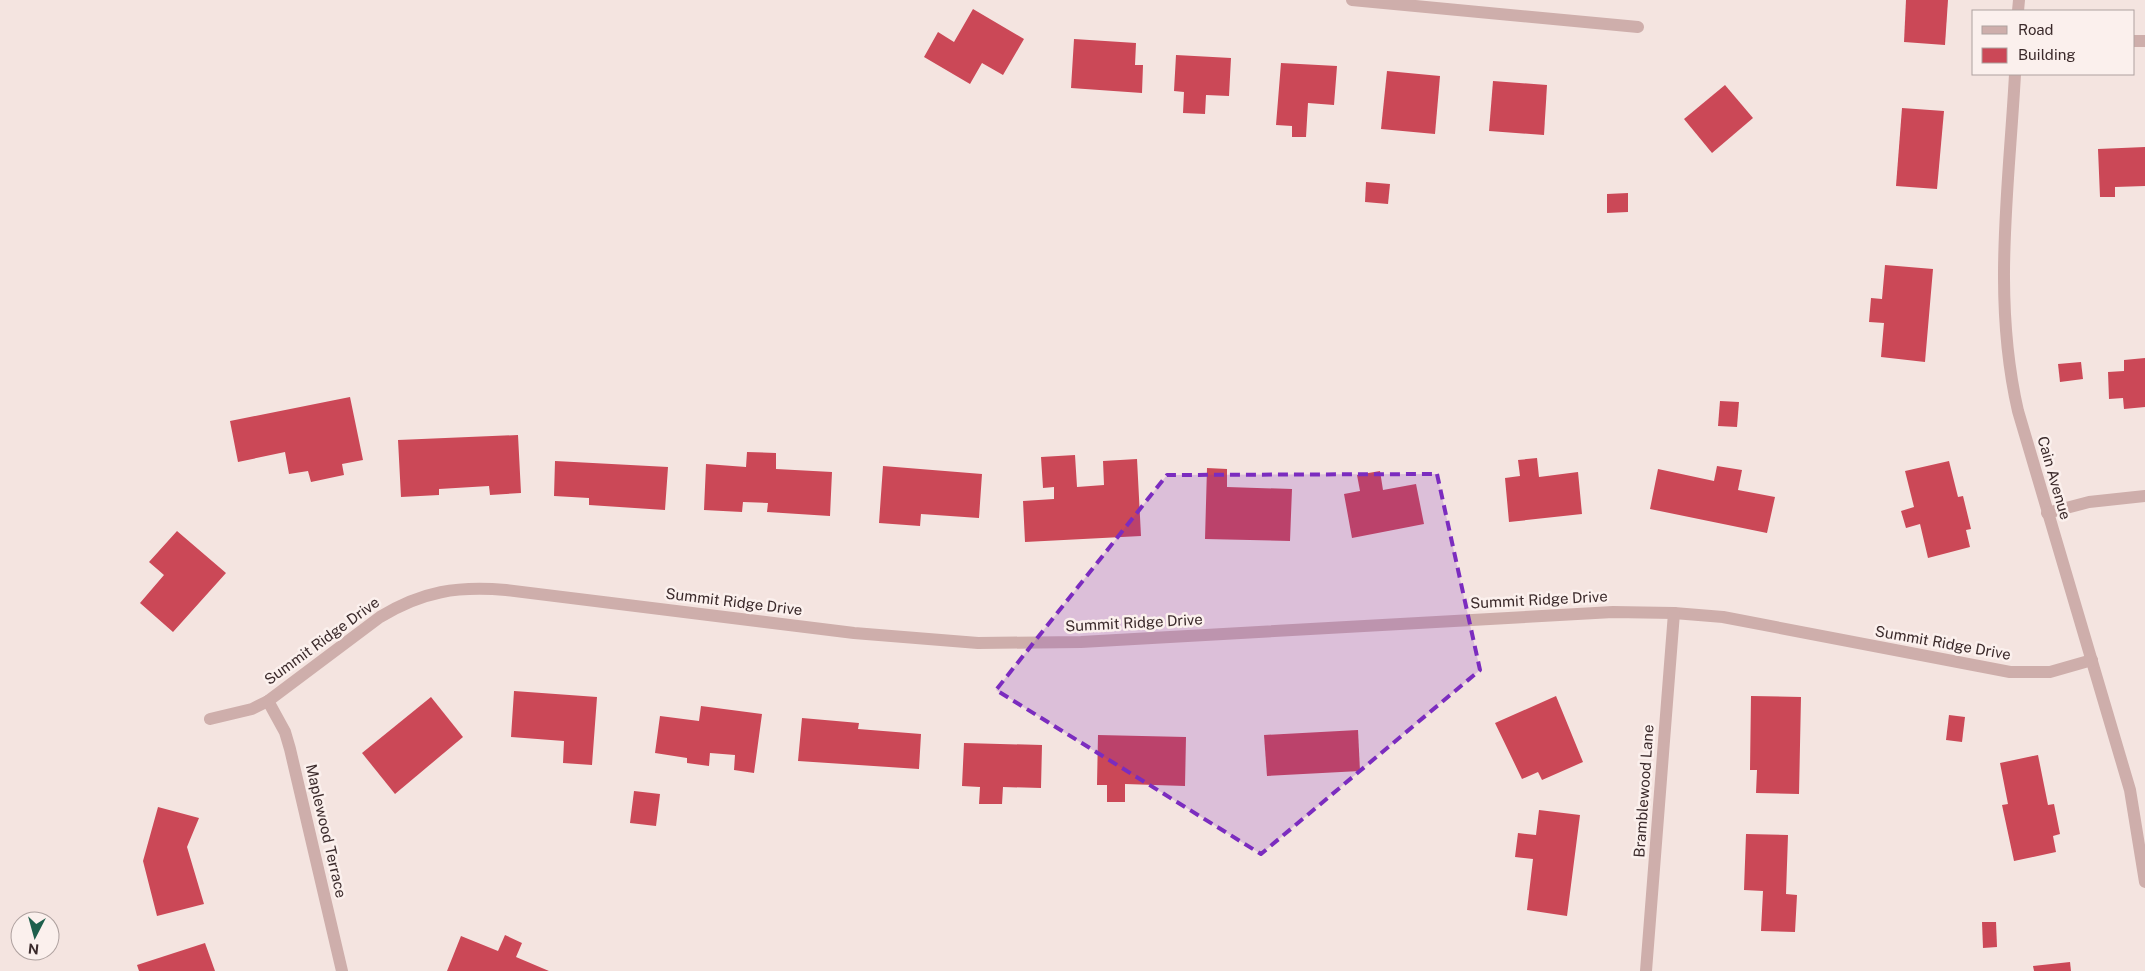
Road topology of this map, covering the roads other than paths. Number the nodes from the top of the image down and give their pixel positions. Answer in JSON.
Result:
{"nodes":[{"id":1,"x":1352,"y":0,"type":"edge"},
{"id":2,"x":1388,"y":2,"type":"edge"},
{"id":3,"x":1638,"y":27,"type":"dead end"},
{"id":4,"x":2015,"y":75,"type":"edge"},
{"id":5,"x":2145,"y":496,"type":"edge"},
{"id":6,"x":2047,"y":513,"type":"junction"},
{"id":7,"x":1674,"y":613,"type":"junction"},
{"id":8,"x":2092,"y":660,"type":"junction"},
{"id":9,"x":268,"y":701,"type":"junction"},
{"id":10,"x":210,"y":719,"type":"dead end"},
{"id":11,"x":2145,"y":882,"type":"edge"},
{"id":12,"x":342,"y":971,"type":"edge"},
{"id":13,"x":1646,"y":971,"type":"edge"}],
"edges":[{"from":1,"to":2,"type":"street"},
{"from":2,"to":3,"type":"street"},
{"from":4,"to":6,"type":"street","name":"Cain Avenue"},
{"from":5,"to":6,"type":"street"},
{"from":6,"to":8,"type":"street","name":"Cain Avenue"},
{"from":7,"to":8,"type":"street","name":"Summit Ridge Drive"},
{"from":7,"to":9,"type":"street","name":"Summit Ridge Drive"},
{"from":7,"to":13,"type":"street","name":"Bramblewood Lane"},
{"from":8,"to":11,"type":"street","name":"Cain Avenue"},
{"from":9,"to":10,"type":"street","name":"Summit Ridge Drive"},
{"from":9,"to":12,"type":"street","name":"Maplewood Terrace"}]}
